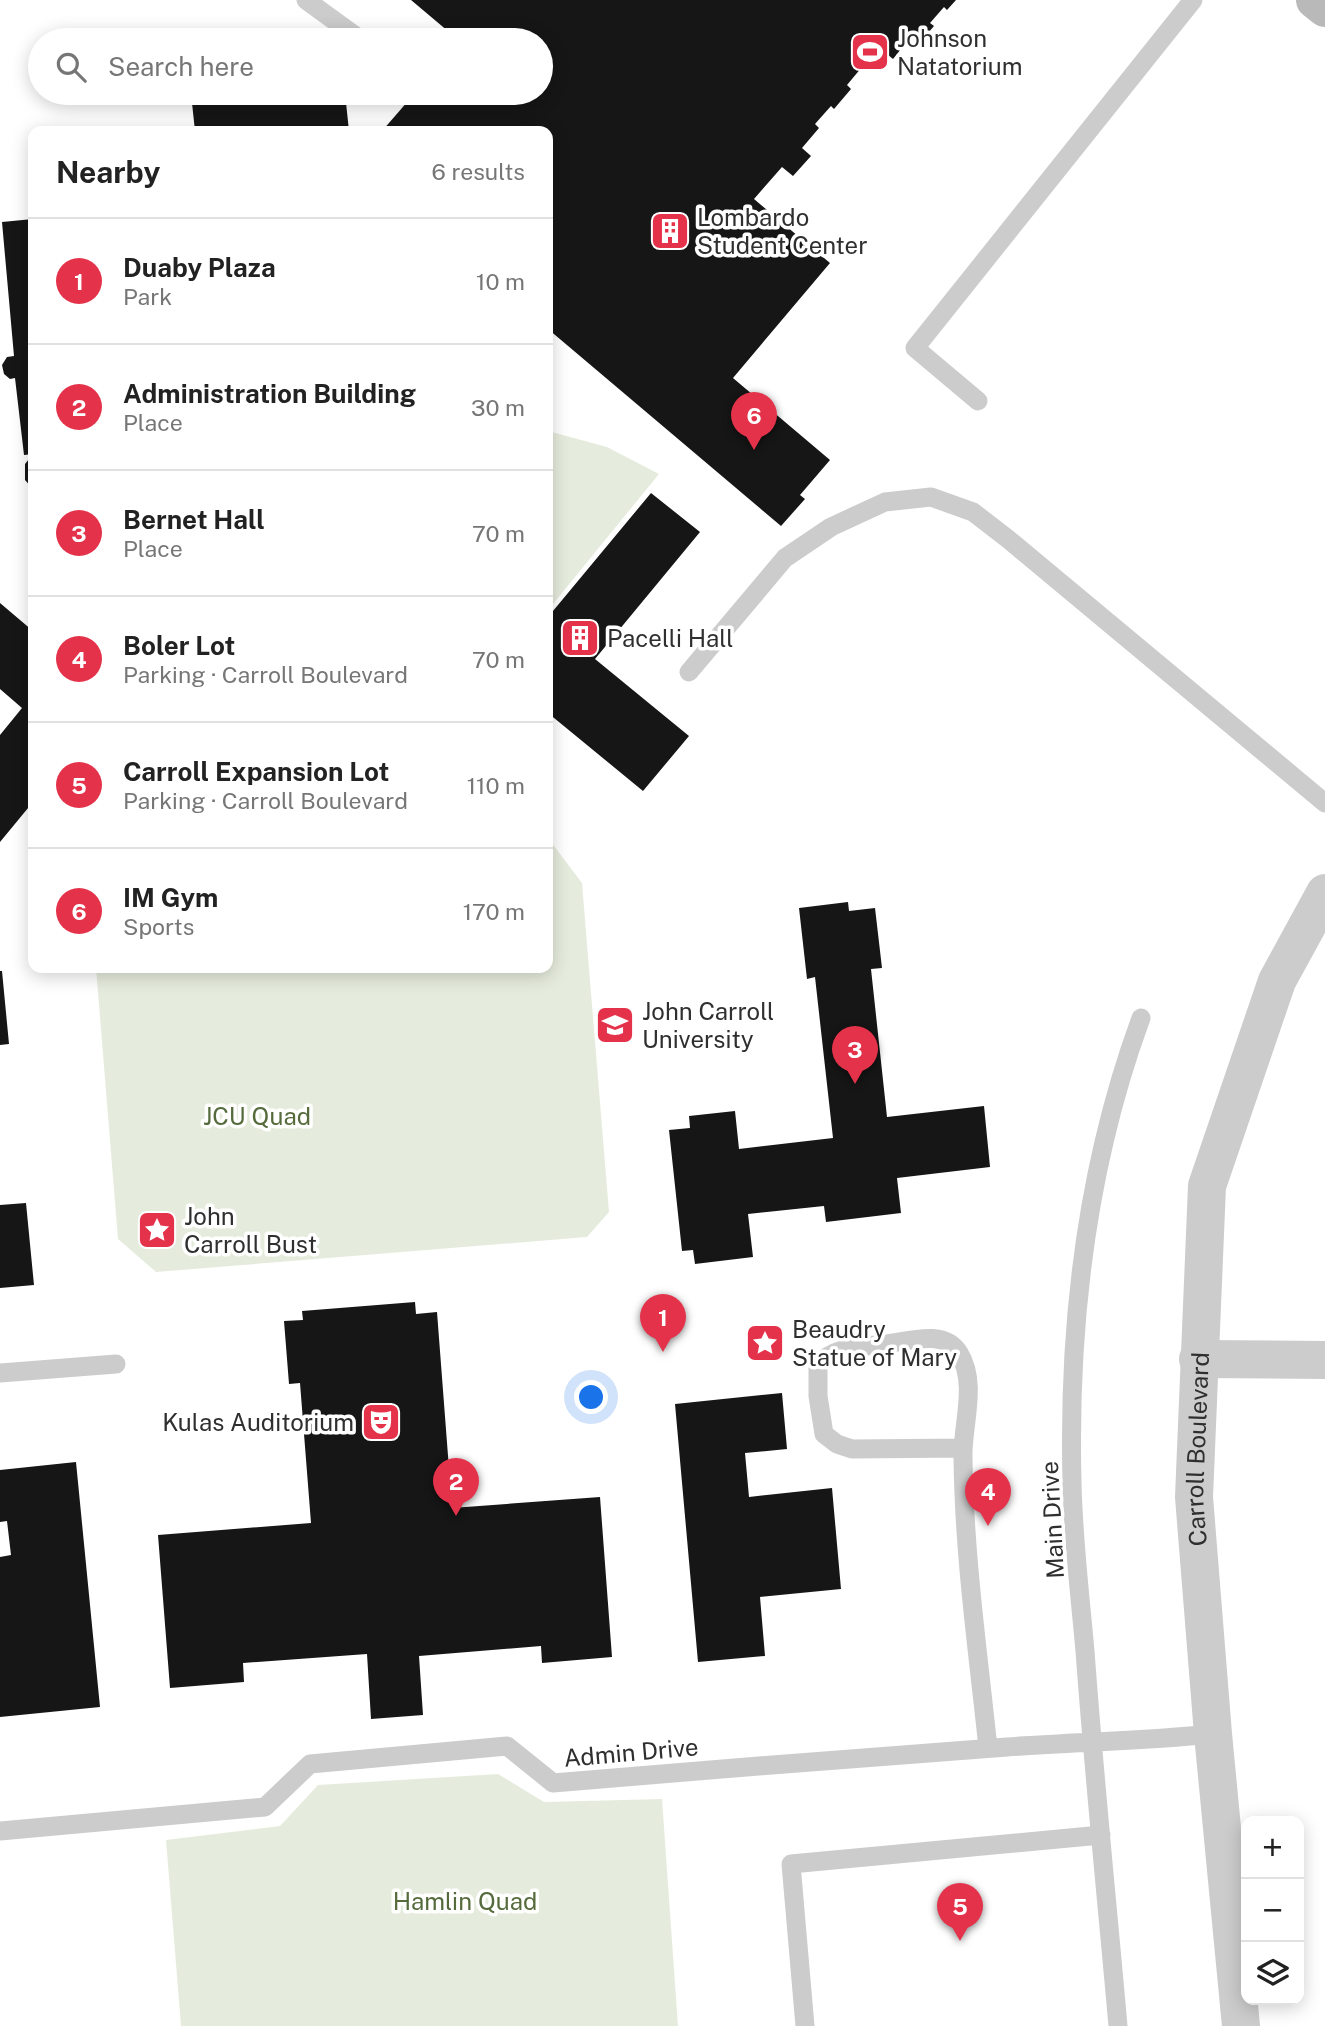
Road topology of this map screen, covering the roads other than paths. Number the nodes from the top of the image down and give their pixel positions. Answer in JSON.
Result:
{"nodes":[{"id":1,"x":306,"y":0,"type":"edge"},
{"id":2,"x":1193,"y":0,"type":"edge"},
{"id":3,"x":1315,"y":0,"type":"edge"},
{"id":4,"x":1325,"y":8,"type":"edge"},
{"id":5,"x":344,"y":28,"type":"edge"},
{"id":6,"x":978,"y":401,"type":"dead end"},
{"id":7,"x":689,"y":672,"type":"dead end"},
{"id":8,"x":1325,"y":803,"type":"edge"},
{"id":9,"x":1325,"y":893,"type":"edge"},
{"id":10,"x":1141,"y":1018,"type":"dead end"},
{"id":11,"x":1198,"y":1359,"type":"junction"},
{"id":12,"x":1325,"y":1360,"type":"edge"},
{"id":13,"x":116,"y":1364,"type":"dead end"},
{"id":14,"x":0,"y":1373,"type":"edge"},
{"id":15,"x":963,"y":1448,"type":"junction"},
{"id":16,"x":1213,"y":1734,"type":"junction"},
{"id":17,"x":1092,"y":1741,"type":"junction"},
{"id":18,"x":988,"y":1748,"type":"junction"},
{"id":19,"x":0,"y":1831,"type":"edge"},
{"id":20,"x":1101,"y":1835,"type":"junction"},
{"id":21,"x":805,"y":2026,"type":"edge"},
{"id":22,"x":1118,"y":2026,"type":"edge"},
{"id":23,"x":1241,"y":2026,"type":"edge"}],
"edges":[{"from":1,"to":5,"type":"lane"},
{"from":2,"to":6,"type":"lane"},
{"from":3,"to":4,"type":"street"},
{"from":7,"to":8,"type":"lane"},
{"from":9,"to":11,"type":"street","name":"Carroll Boulevard"},
{"from":10,"to":17,"type":"lane","name":"Main Drive"},
{"from":11,"to":12,"type":"street"},
{"from":11,"to":16,"type":"street","name":"Carroll Boulevard"},
{"from":13,"to":14,"type":"lane"},
{"from":15,"to":15,"type":"lane"},
{"from":15,"to":18,"type":"lane"},
{"from":16,"to":17,"type":"lane","name":"Admin Drive"},
{"from":16,"to":23,"type":"street","name":"Carroll Boulevard"},
{"from":17,"to":18,"type":"lane","name":"Admin Drive"},
{"from":17,"to":20,"type":"lane","name":"Main Drive"},
{"from":18,"to":19,"type":"lane","name":"Admin Drive"},
{"from":20,"to":21,"type":"lane"},
{"from":20,"to":22,"type":"lane","name":"Main Drive"}]}
